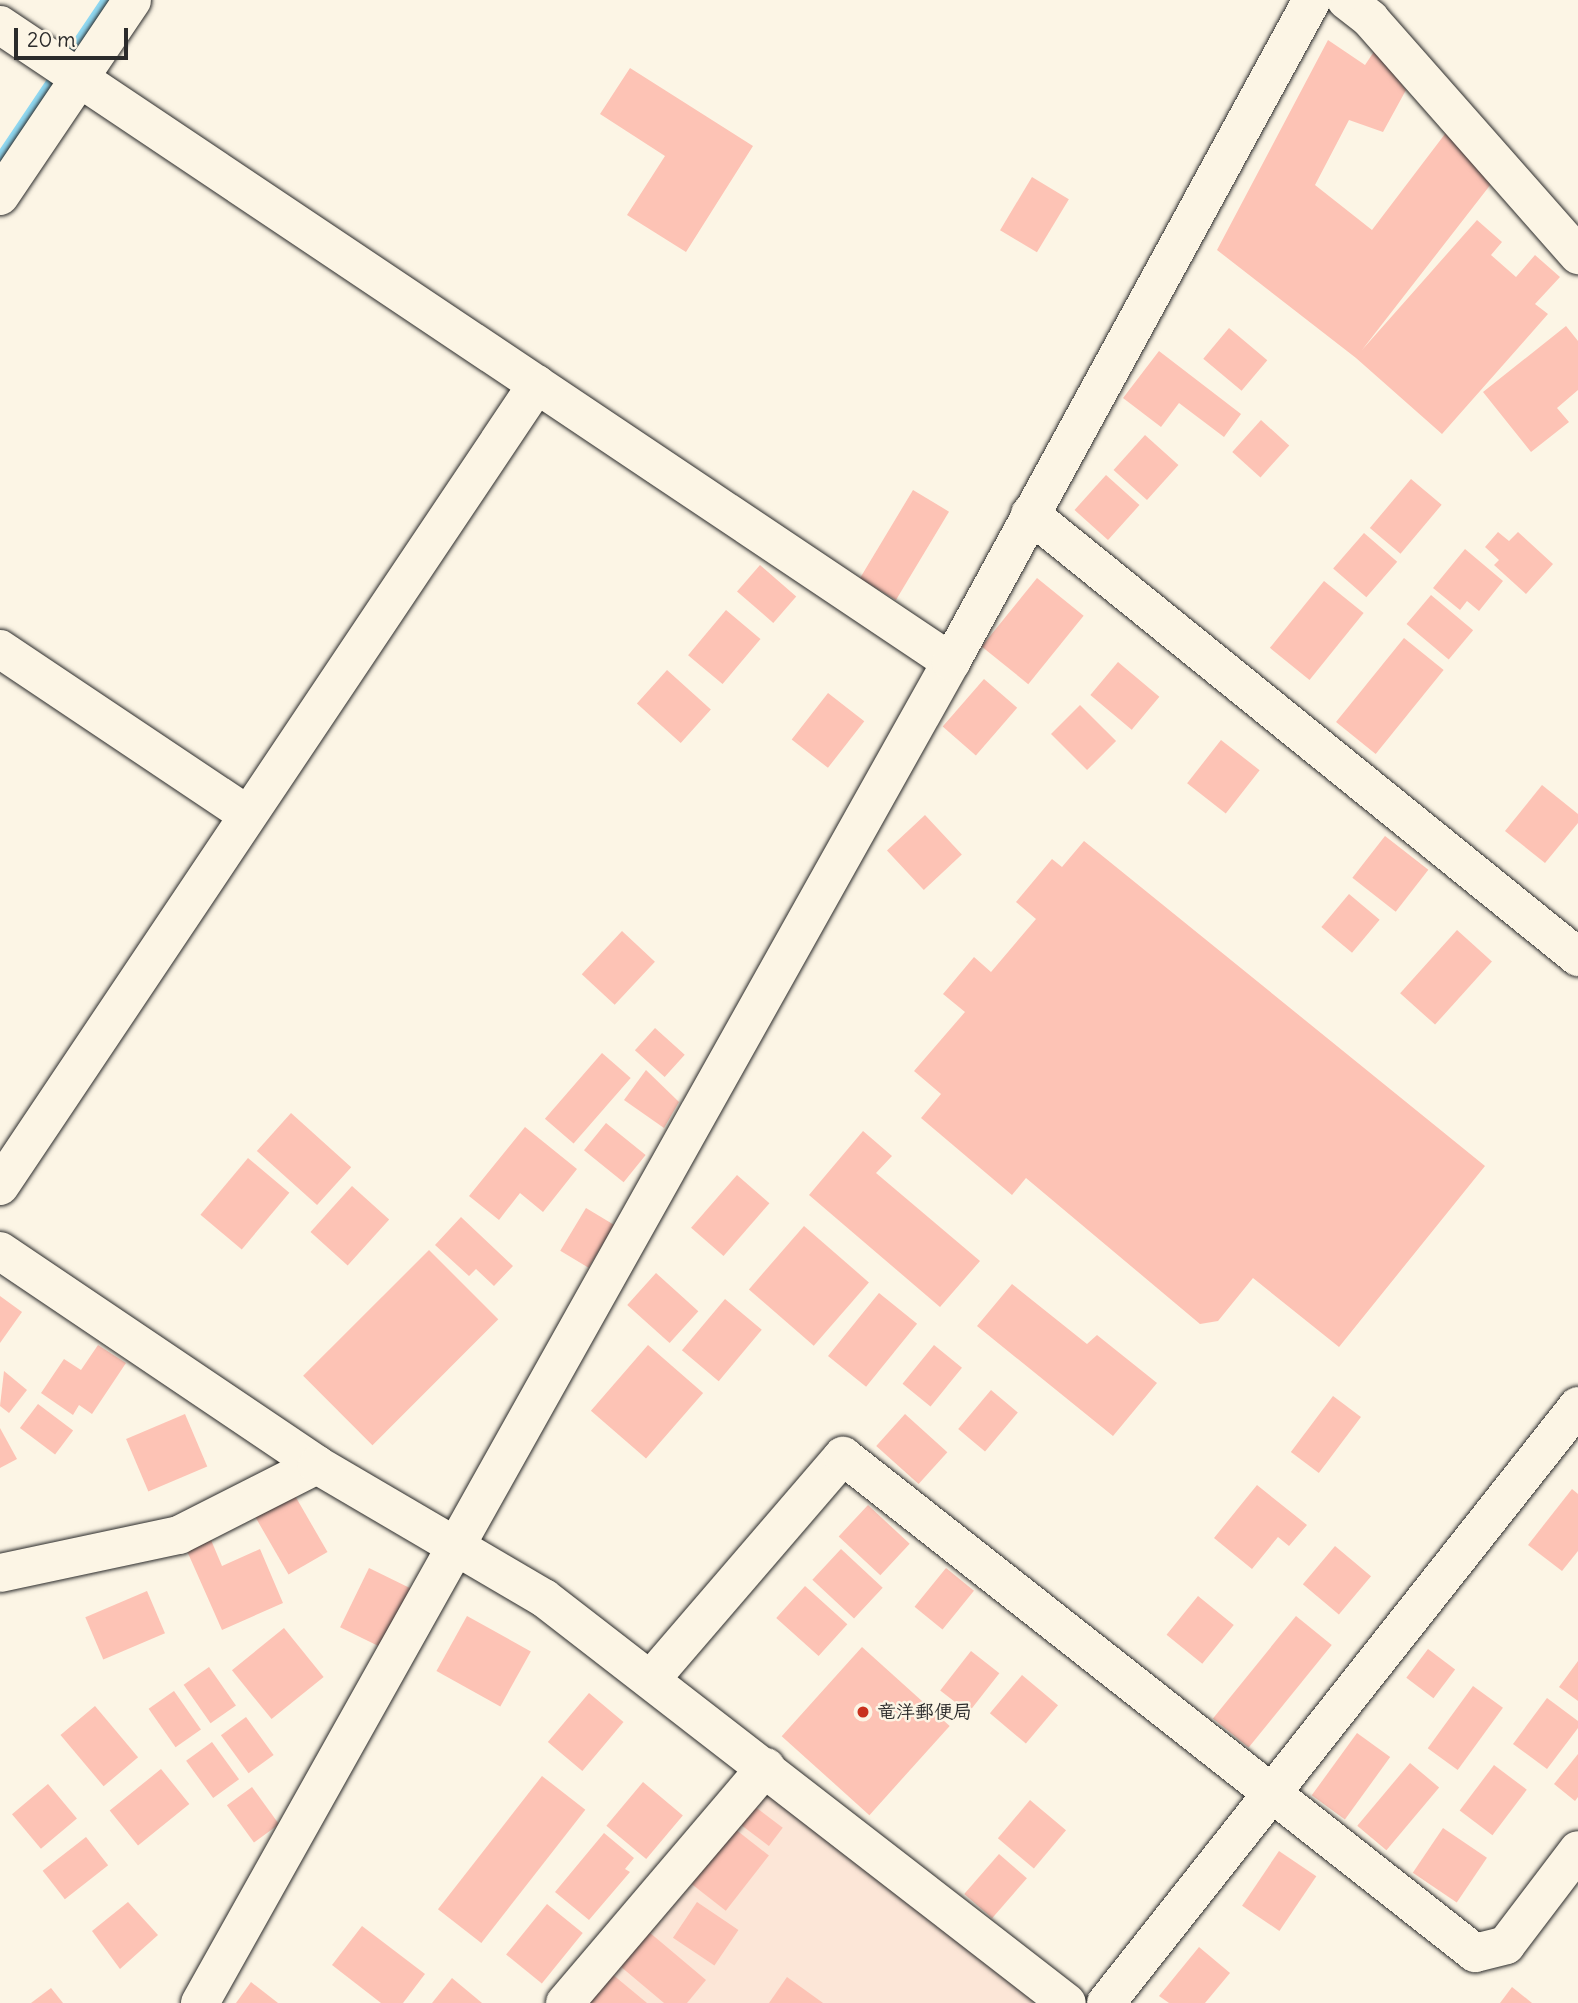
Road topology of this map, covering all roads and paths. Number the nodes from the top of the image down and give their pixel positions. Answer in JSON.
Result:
{"nodes":[{"id":1,"x":132,"y":0,"type":"edge"},
{"id":2,"x":1312,"y":0,"type":"edge"},
{"id":3,"x":1346,"y":0,"type":"edge"},
{"id":4,"x":0,"y":25,"type":"edge"},
{"id":5,"x":80,"y":78,"type":"junction"},
{"id":6,"x":0,"y":196,"type":"edge"},
{"id":7,"x":1578,"y":255,"type":"edge"},
{"id":8,"x":537,"y":384,"type":"junction"},
{"id":9,"x":1030,"y":514,"type":"junction"},
{"id":10,"x":0,"y":649,"type":"edge"},
{"id":11,"x":951,"y":662,"type":"junction"},
{"id":12,"x":248,"y":815,"type":"junction"},
{"id":13,"x":1578,"y":957,"type":"edge"},
{"id":14,"x":0,"y":1186,"type":"edge"},
{"id":15,"x":0,"y":1251,"type":"edge"},
{"id":16,"x":1578,"y":1406,"type":"edge"},
{"id":17,"x":317,"y":1465,"type":"junction"},
{"id":18,"x":453,"y":1546,"type":"junction"},
{"id":19,"x":0,"y":1573,"type":"edge"},
{"id":20,"x":652,"y":1678,"type":"junction"},
{"id":21,"x":766,"y":1767,"type":"junction"},
{"id":22,"x":1273,"y":1791,"type":"junction"},
{"id":23,"x":1578,"y":1850,"type":"edge"},
{"id":24,"x":200,"y":2003,"type":"edge"},
{"id":25,"x":565,"y":2003,"type":"edge"},
{"id":26,"x":1068,"y":2003,"type":"edge"},
{"id":27,"x":1106,"y":2003,"type":"edge"}],
"edges":[{"from":1,"to":5,"type":"street"},
{"from":2,"to":9,"type":"street"},
{"from":3,"to":7,"type":"street"},
{"from":4,"to":5,"type":"street"},
{"from":5,"to":6,"type":"street"},
{"from":5,"to":8,"type":"street"},
{"from":8,"to":11,"type":"street"},
{"from":8,"to":12,"type":"street"},
{"from":9,"to":11,"type":"street"},
{"from":9,"to":13,"type":"street"},
{"from":10,"to":12,"type":"street"},
{"from":11,"to":18,"type":"street"},
{"from":12,"to":14,"type":"street"},
{"from":15,"to":17,"type":"street"},
{"from":16,"to":22,"type":"street"},
{"from":17,"to":18,"type":"street"},
{"from":17,"to":19,"type":"street"},
{"from":18,"to":20,"type":"street"},
{"from":18,"to":24,"type":"street"},
{"from":20,"to":21,"type":"street"},
{"from":20,"to":22,"type":"street"},
{"from":21,"to":25,"type":"street"},
{"from":21,"to":26,"type":"street"},
{"from":22,"to":23,"type":"street"},
{"from":22,"to":27,"type":"street"}]}
